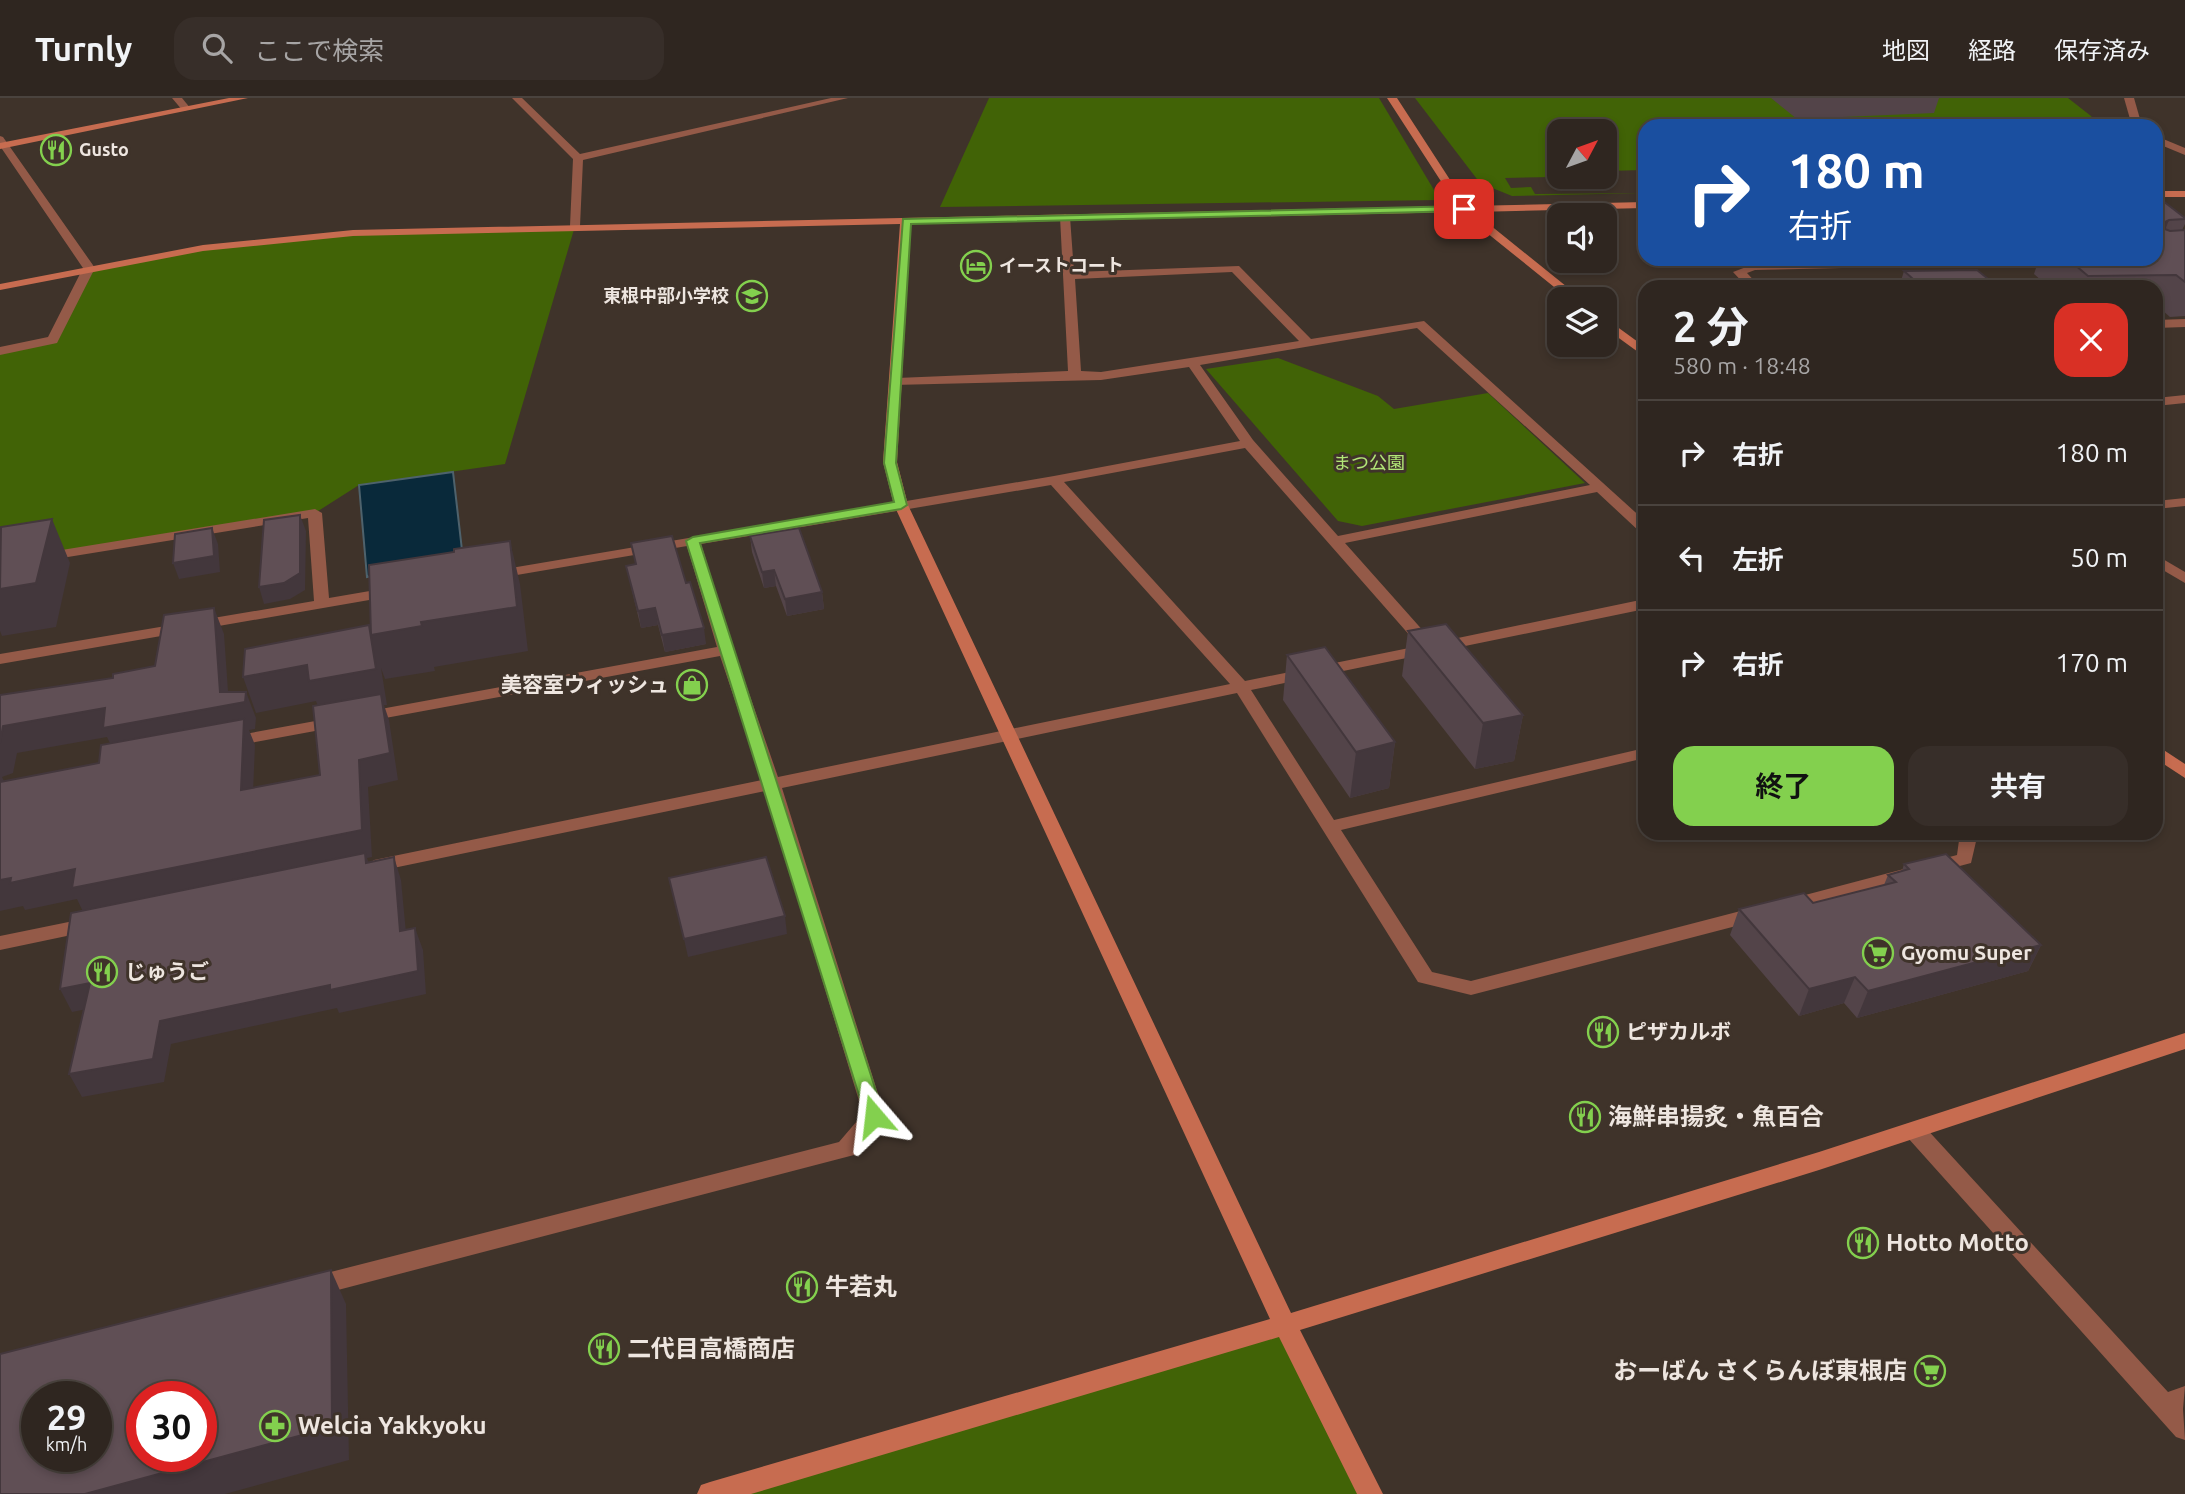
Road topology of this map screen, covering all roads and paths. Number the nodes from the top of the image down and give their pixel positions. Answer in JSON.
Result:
{"nodes":[{"id":1,"x":177,"y":98,"type":"edge"},
{"id":2,"x":243,"y":98,"type":"edge"},
{"id":3,"x":517,"y":98,"type":"edge"},
{"id":4,"x":843,"y":98,"type":"edge"},
{"id":5,"x":1392,"y":98,"type":"edge"},
{"id":6,"x":2129,"y":98,"type":"edge"},
{"id":7,"x":186,"y":109,"type":"junction"},
{"id":8,"x":2135,"y":119,"type":"edge"},
{"id":9,"x":2163,"y":142,"type":"edge"},
{"id":10,"x":1,"y":143,"type":"edge"},
{"id":11,"x":2185,"y":152,"type":"edge"},
{"id":12,"x":578,"y":158,"type":"junction"},
{"id":13,"x":2163,"y":194,"type":"edge"},
{"id":14,"x":2185,"y":194,"type":"edge"},
{"id":15,"x":1638,"y":205,"type":"edge"},
{"id":16,"x":1464,"y":209,"type":"junction"},
{"id":17,"x":1065,"y":217,"type":"junction"},
{"id":18,"x":906,"y":221,"type":"junction"},
{"id":19,"x":575,"y":226,"type":"junction"},
{"id":20,"x":1788,"y":266,"type":"edge"},
{"id":21,"x":89,"y":268,"type":"junction"},
{"id":22,"x":1069,"y":276,"type":"junction"},
{"id":23,"x":1747,"y":280,"type":"edge"},
{"id":24,"x":0,"y":287,"type":"edge"},
{"id":25,"x":1561,"y":287,"type":"edge"},
{"id":26,"x":2185,"y":323,"type":"edge"},
{"id":27,"x":2163,"y":324,"type":"edge"},
{"id":28,"x":1617,"y":331,"type":"edge"},
{"id":29,"x":1308,"y":343,"type":"junction"},
{"id":30,"x":1638,"y":348,"type":"edge"},
{"id":31,"x":0,"y":351,"type":"edge"},
{"id":32,"x":1192,"y":363,"type":"junction"},
{"id":33,"x":1075,"y":375,"type":"junction"},
{"id":34,"x":897,"y":382,"type":"junction"},
{"id":35,"x":2185,"y":400,"type":"edge"},
{"id":36,"x":2163,"y":402,"type":"edge"},
{"id":37,"x":1248,"y":443,"type":"junction"},
{"id":38,"x":1054,"y":480,"type":"junction"},
{"id":39,"x":1600,"y":487,"type":"junction"},
{"id":40,"x":2185,"y":502,"type":"edge"},
{"id":41,"x":2163,"y":504,"type":"edge"},
{"id":42,"x":901,"y":505,"type":"junction"},
{"id":43,"x":1638,"y":522,"type":"edge"},
{"id":44,"x":693,"y":541,"type":"junction"},
{"id":45,"x":1335,"y":541,"type":"junction"},
{"id":46,"x":0,"y":564,"type":"edge"},
{"id":47,"x":2163,"y":564,"type":"edge"},
{"id":48,"x":473,"y":579,"type":"edge"},
{"id":49,"x":2185,"y":579,"type":"edge"},
{"id":50,"x":404,"y":591,"type":"edge"},
{"id":51,"x":322,"y":605,"type":"junction"},
{"id":52,"x":1638,"y":605,"type":"edge"},
{"id":53,"x":1430,"y":649,"type":"junction"},
{"id":54,"x":726,"y":650,"type":"junction"},
{"id":55,"x":0,"y":659,"type":"edge"},
{"id":56,"x":1241,"y":687,"type":"junction"},
{"id":57,"x":1010,"y":735,"type":"junction"},
{"id":58,"x":209,"y":745,"type":"edge"},
{"id":59,"x":1638,"y":755,"type":"edge"},
{"id":60,"x":2163,"y":756,"type":"edge"},
{"id":61,"x":2185,"y":773,"type":"edge"},
{"id":62,"x":772,"y":784,"type":"junction"},
{"id":63,"x":1330,"y":827,"type":"junction"},
{"id":64,"x":1968,"y":840,"type":"edge"},
{"id":65,"x":352,"y":871,"type":"edge"},
{"id":66,"x":108,"y":921,"type":"edge"},
{"id":67,"x":0,"y":943,"type":"edge"},
{"id":68,"x":2185,"y":1041,"type":"edge"},
{"id":69,"x":1916,"y":1132,"type":"junction"},
{"id":70,"x":296,"y":1291,"type":"edge"},
{"id":71,"x":1285,"y":1325,"type":"junction"},
{"id":72,"x":2174,"y":1401,"type":"edge"},
{"id":73,"x":2185,"y":1429,"type":"edge"},
{"id":74,"x":710,"y":1494,"type":"edge"},
{"id":75,"x":1370,"y":1494,"type":"edge"}],
"edges":[{"from":1,"to":7,"type":"street"},
{"from":2,"to":7,"type":"street"},
{"from":3,"to":12,"type":"street"},
{"from":4,"to":12,"type":"street"},
{"from":5,"to":16,"type":"street"},
{"from":6,"to":8,"type":"street"},
{"from":7,"to":10,"type":"street"},
{"from":9,"to":11,"type":"street"},
{"from":10,"to":21,"type":"street"},
{"from":12,"to":19,"type":"street"},
{"from":13,"to":14,"type":"street"},
{"from":15,"to":16,"type":"street"},
{"from":16,"to":17,"type":"street"},
{"from":16,"to":25,"type":"street"},
{"from":17,"to":18,"type":"street"},
{"from":17,"to":22,"type":"street"},
{"from":18,"to":19,"type":"street"},
{"from":18,"to":34,"type":"street"},
{"from":19,"to":21,"type":"street"},
{"from":20,"to":23,"type":"street"},
{"from":21,"to":24,"type":"street"},
{"from":21,"to":31,"type":"street"},
{"from":22,"to":29,"type":"street"},
{"from":22,"to":33,"type":"street"},
{"from":26,"to":27,"type":"street"},
{"from":28,"to":30,"type":"street"},
{"from":29,"to":32,"type":"street"},
{"from":29,"to":39,"type":"street"},
{"from":32,"to":33,"type":"street"},
{"from":32,"to":37,"type":"street"},
{"from":33,"to":34,"type":"street"},
{"from":34,"to":42,"type":"street"},
{"from":35,"to":36,"type":"street"},
{"from":37,"to":38,"type":"street"},
{"from":37,"to":45,"type":"street"},
{"from":38,"to":42,"type":"street"},
{"from":38,"to":56,"type":"street"},
{"from":39,"to":43,"type":"street"},
{"from":39,"to":45,"type":"street"},
{"from":40,"to":41,"type":"street"},
{"from":42,"to":44,"type":"street"},
{"from":42,"to":57,"type":"street"},
{"from":44,"to":48,"type":"street"},
{"from":44,"to":54,"type":"street"},
{"from":45,"to":53,"type":"street"},
{"from":46,"to":51,"type":"street"},
{"from":47,"to":49,"type":"street"},
{"from":50,"to":51,"type":"street"},
{"from":51,"to":55,"type":"street"},
{"from":52,"to":53,"type":"street"},
{"from":53,"to":56,"type":"street"},
{"from":54,"to":58,"type":"street"},
{"from":54,"to":62,"type":"street"},
{"from":56,"to":57,"type":"street"},
{"from":56,"to":63,"type":"street"},
{"from":57,"to":62,"type":"street"},
{"from":57,"to":71,"type":"street"},
{"from":59,"to":63,"type":"street"},
{"from":60,"to":61,"type":"street"},
{"from":62,"to":65,"type":"street"},
{"from":62,"to":70,"type":"street"},
{"from":63,"to":64,"type":"street"},
{"from":66,"to":67,"type":"street"},
{"from":68,"to":69,"type":"street"},
{"from":69,"to":71,"type":"street"},
{"from":69,"to":72,"type":"street"},
{"from":71,"to":74,"type":"street"},
{"from":71,"to":75,"type":"street"},
{"from":72,"to":73,"type":"street"}]}
